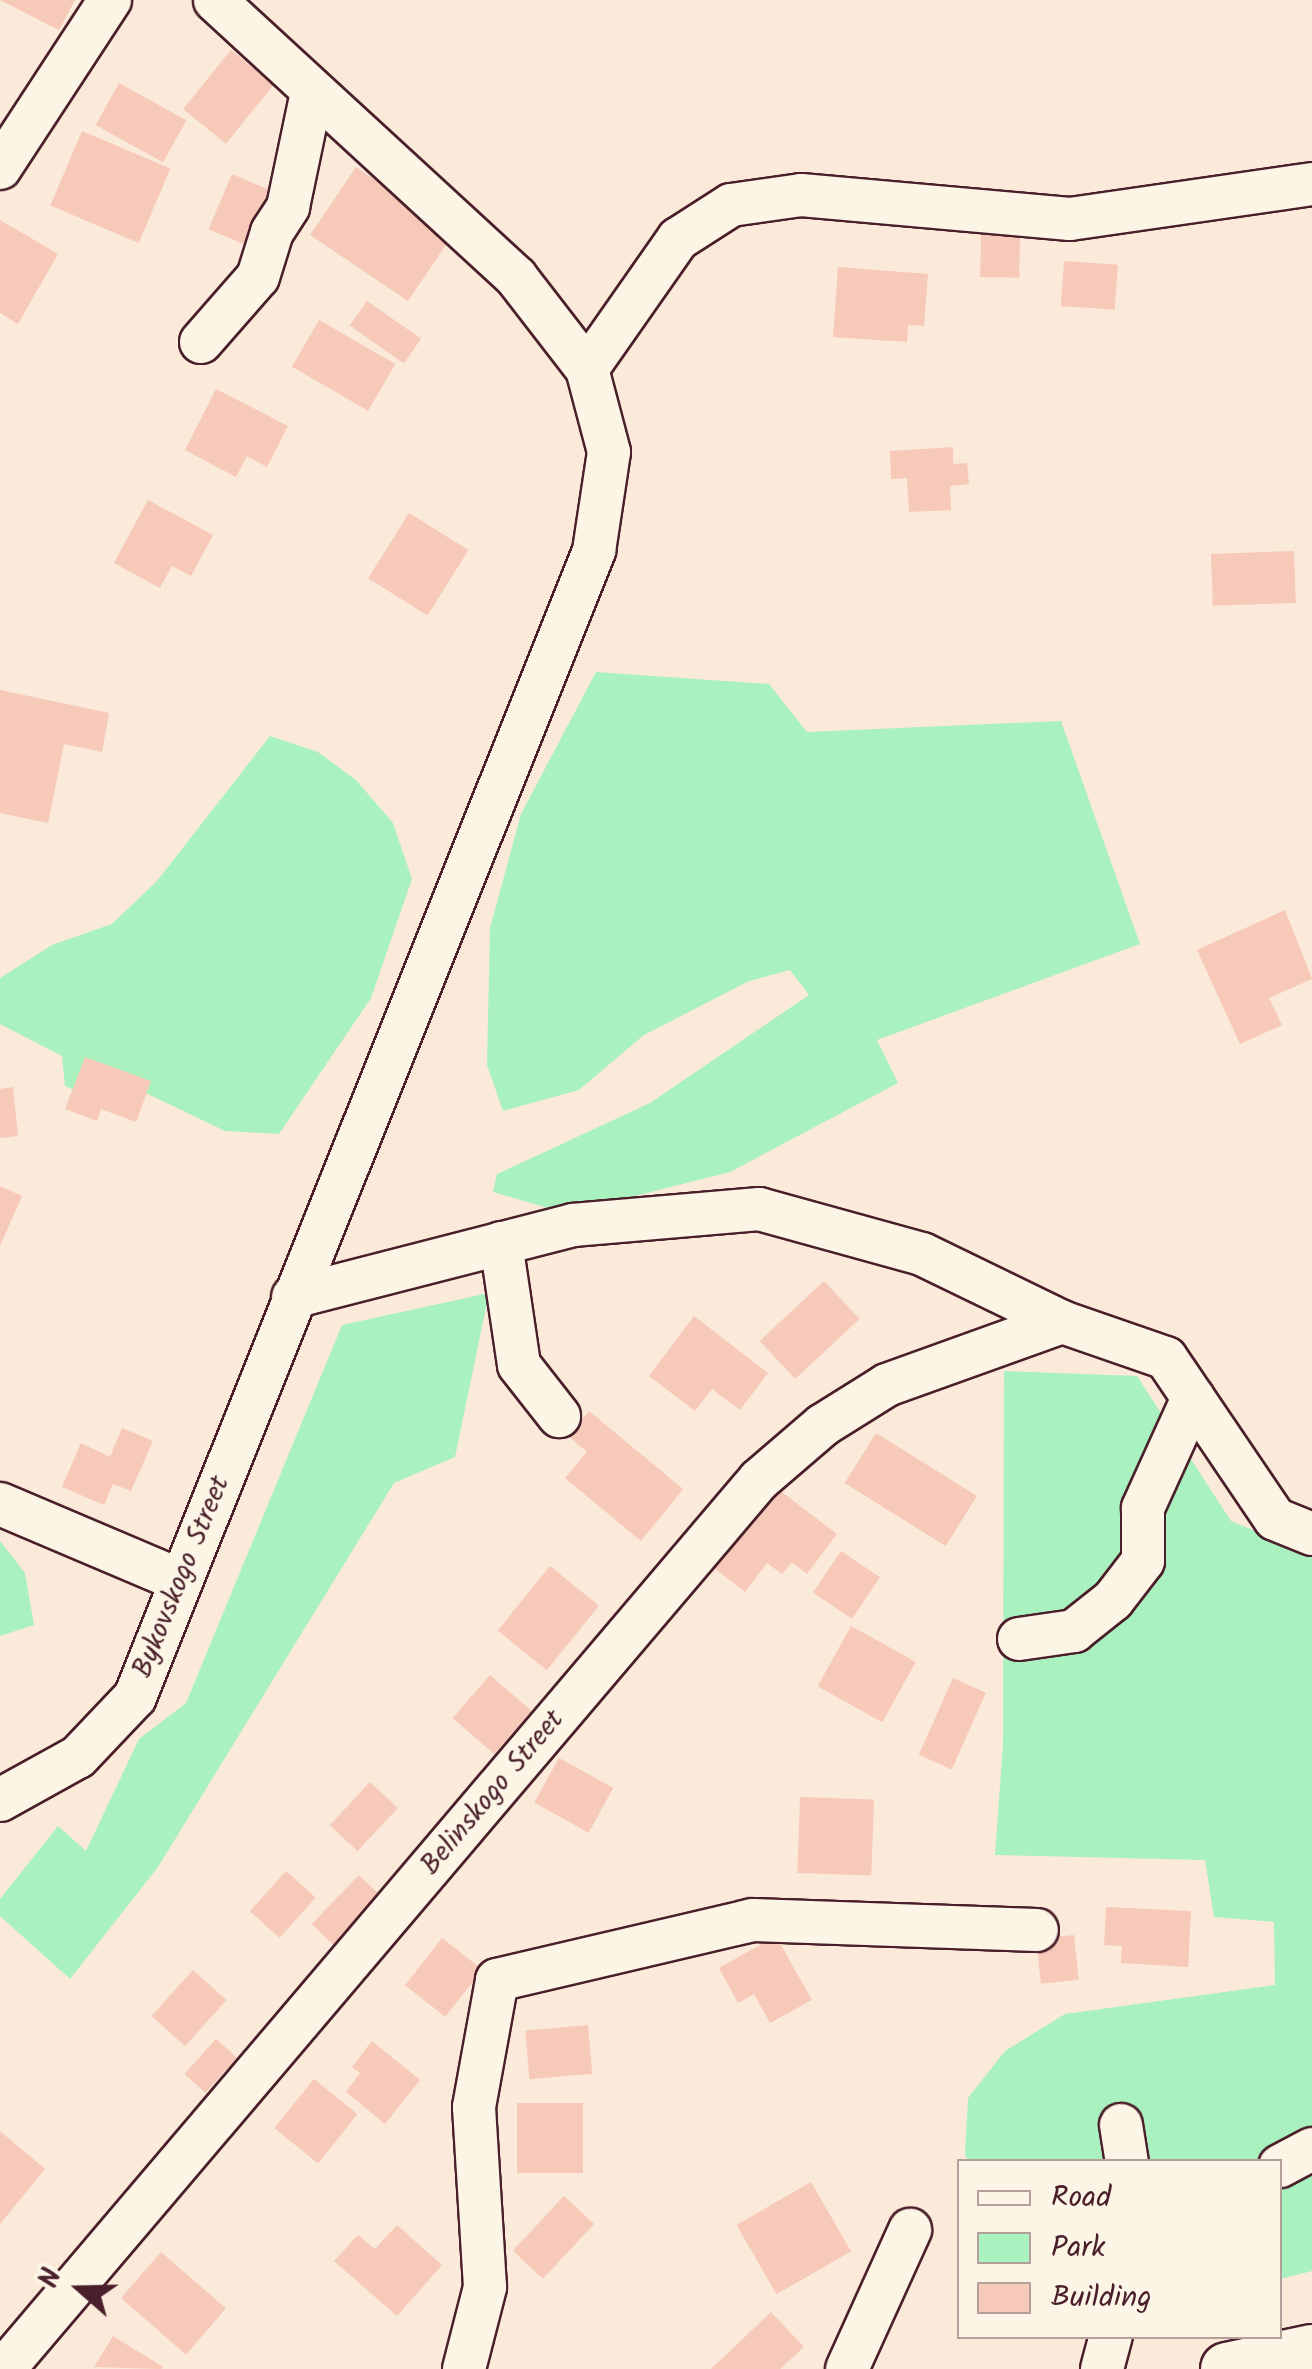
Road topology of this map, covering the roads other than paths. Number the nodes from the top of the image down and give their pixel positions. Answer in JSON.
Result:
{"nodes":[{"id":1,"x":110,"y":0,"type":"edge"},
{"id":2,"x":214,"y":0,"type":"edge"},
{"id":3,"x":312,"y":92,"type":"junction"},
{"id":4,"x":0,"y":168,"type":"edge"},
{"id":5,"x":1312,"y":184,"type":"edge"},
{"id":6,"x":200,"y":342,"type":"dead end"},
{"id":7,"x":587,"y":369,"type":"junction"},
{"id":8,"x":501,"y":1243,"type":"junction"},
{"id":9,"x":293,"y":1298,"type":"junction"},
{"id":10,"x":1062,"y":1322,"type":"junction"},
{"id":11,"x":1193,"y":1398,"type":"junction"},
{"id":12,"x":559,"y":1416,"type":"dead end"},
{"id":13,"x":0,"y":1504,"type":"edge"},
{"id":14,"x":1312,"y":1534,"type":"edge"},
{"id":15,"x":181,"y":1581,"type":"junction"},
{"id":16,"x":1019,"y":1639,"type":"dead end"},
{"id":17,"x":0,"y":1800,"type":"edge"},
{"id":18,"x":1037,"y":1930,"type":"dead end"},
{"id":19,"x":1312,"y":2150,"type":"edge"},
{"id":20,"x":1282,"y":2165,"type":"edge"},
{"id":21,"x":910,"y":2230,"type":"dead end"},
{"id":22,"x":1110,"y":2339,"type":"edge"},
{"id":23,"x":1312,"y":2352,"type":"edge"},
{"id":24,"x":4,"y":2369,"type":"edge"},
{"id":25,"x":464,"y":2369,"type":"edge"},
{"id":26,"x":847,"y":2369,"type":"edge"},
{"id":27,"x":1102,"y":2369,"type":"edge"},
{"id":28,"x":1227,"y":2369,"type":"edge"}],
"edges":[{"from":1,"to":4,"type":"street"},
{"from":2,"to":3,"type":"street"},
{"from":3,"to":6,"type":"street"},
{"from":3,"to":7,"type":"street"},
{"from":5,"to":7,"type":"street"},
{"from":7,"to":9,"type":"street","name":"Bykovskogo Street"},
{"from":8,"to":9,"type":"street"},
{"from":8,"to":10,"type":"street"},
{"from":8,"to":12,"type":"street"},
{"from":9,"to":15,"type":"street","name":"Bykovskogo Street"},
{"from":10,"to":11,"type":"street"},
{"from":10,"to":24,"type":"street","name":"Belinskogo Street"},
{"from":11,"to":14,"type":"street"},
{"from":11,"to":16,"type":"street"},
{"from":13,"to":15,"type":"street"},
{"from":15,"to":17,"type":"street","name":"Bykovskogo Street"},
{"from":18,"to":25,"type":"street"},
{"from":19,"to":20,"type":"street"},
{"from":21,"to":26,"type":"street"},
{"from":22,"to":27,"type":"street"},
{"from":23,"to":28,"type":"main road"}]}
